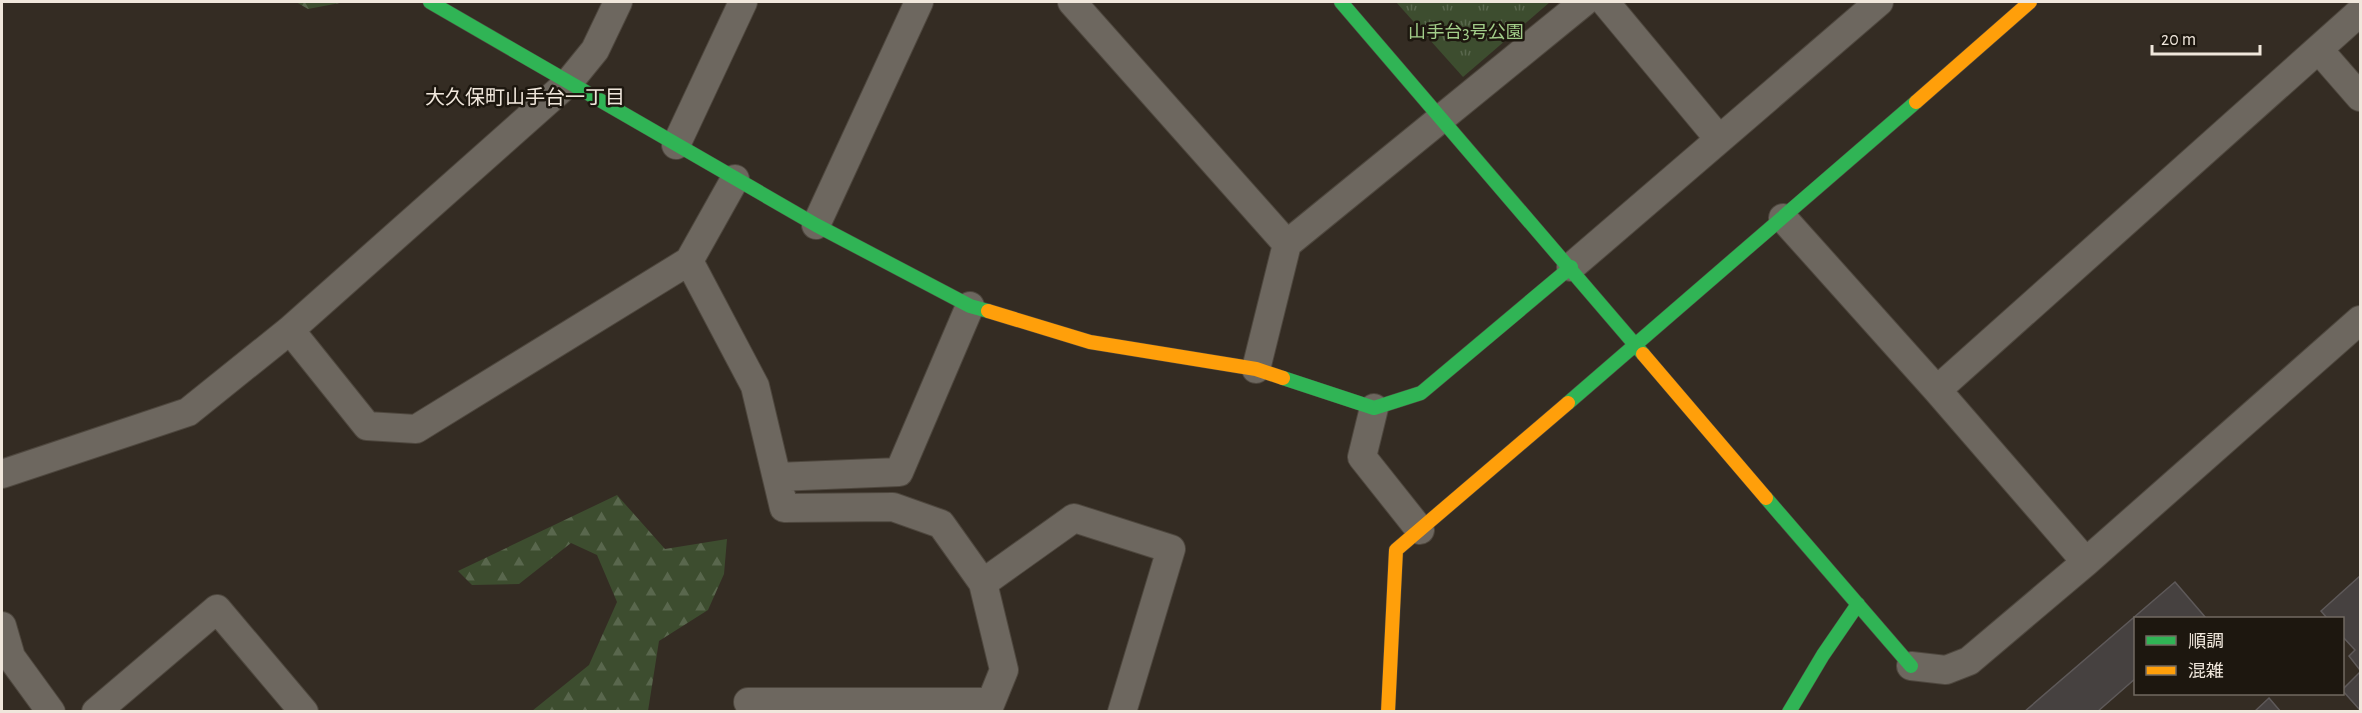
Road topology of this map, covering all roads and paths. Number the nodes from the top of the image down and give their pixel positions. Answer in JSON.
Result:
{"nodes":[{"id":1,"x":430,"y":2,"type":"edge"},
{"id":2,"x":618,"y":2,"type":"edge"},
{"id":3,"x":743,"y":2,"type":"edge"},
{"id":4,"x":919,"y":2,"type":"edge"},
{"id":5,"x":1341,"y":2,"type":"edge"},
{"id":6,"x":1584,"y":2,"type":"edge"},
{"id":7,"x":1605,"y":2,"type":"edge"},
{"id":8,"x":1879,"y":2,"type":"edge"},
{"id":9,"x":1075,"y":3,"type":"edge"},
{"id":10,"x":2025,"y":3,"type":"edge"},
{"id":11,"x":2361,"y":12,"type":"edge"},
{"id":12,"x":2319,"y":50,"type":"junction"},
{"id":13,"x":569,"y":82,"type":"junction"},
{"id":14,"x":2361,"y":97,"type":"edge"},
{"id":15,"x":1442,"y":118,"type":"junction"},
{"id":16,"x":1719,"y":139,"type":"junction"},
{"id":17,"x":676,"y":145,"type":"junction"},
{"id":18,"x":735,"y":179,"type":"junction"},
{"id":19,"x":1783,"y":218,"type":"junction"},
{"id":20,"x":816,"y":225,"type":"junction"},
{"id":21,"x":1287,"y":244,"type":"junction"},
{"id":22,"x":689,"y":261,"type":"junction"},
{"id":23,"x":1571,"y":267,"type":"junction"},
{"id":24,"x":970,"y":306,"type":"junction"},
{"id":25,"x":2361,"y":320,"type":"edge"},
{"id":26,"x":290,"y":330,"type":"junction"},
{"id":27,"x":1637,"y":344,"type":"junction"},
{"id":28,"x":1256,"y":369,"type":"junction"},
{"id":29,"x":1937,"y":390,"type":"junction"},
{"id":30,"x":1374,"y":408,"type":"junction"},
{"id":31,"x":2,"y":474,"type":"edge"},
{"id":32,"x":777,"y":477,"type":"junction"},
{"id":33,"x":1420,"y":530,"type":"junction"},
{"id":34,"x":2086,"y":562,"type":"junction"},
{"id":35,"x":983,"y":583,"type":"junction"},
{"id":36,"x":1858,"y":604,"type":"junction"},
{"id":37,"x":2,"y":626,"type":"edge"},
{"id":38,"x":6,"y":659,"type":"edge"},
{"id":39,"x":1911,"y":666,"type":"joint"},
{"id":40,"x":748,"y":702,"type":"dead end"},
{"id":41,"x":989,"y":707,"type":"edge"},
{"id":42,"x":51,"y":711,"type":"edge"},
{"id":43,"x":96,"y":711,"type":"edge"},
{"id":44,"x":304,"y":711,"type":"edge"},
{"id":45,"x":1122,"y":711,"type":"edge"},
{"id":46,"x":1388,"y":711,"type":"edge"},
{"id":47,"x":1789,"y":711,"type":"edge"}],
"edges":[{"from":1,"to":13,"type":"street"},
{"from":2,"to":13,"type":"street"},
{"from":3,"to":17,"type":"street"},
{"from":4,"to":20,"type":"street"},
{"from":5,"to":15,"type":"street"},
{"from":6,"to":15,"type":"street"},
{"from":7,"to":16,"type":"street"},
{"from":8,"to":16,"type":"street"},
{"from":9,"to":21,"type":"street"},
{"from":10,"to":19,"type":"street"},
{"from":11,"to":12,"type":"street"},
{"from":12,"to":14,"type":"street"},
{"from":12,"to":29,"type":"street"},
{"from":13,"to":17,"type":"street"},
{"from":13,"to":26,"type":"street"},
{"from":15,"to":21,"type":"street"},
{"from":15,"to":23,"type":"street"},
{"from":16,"to":23,"type":"street"},
{"from":17,"to":18,"type":"street"},
{"from":18,"to":20,"type":"street"},
{"from":18,"to":22,"type":"street"},
{"from":19,"to":27,"type":"street"},
{"from":19,"to":29,"type":"street"},
{"from":20,"to":24,"type":"street"},
{"from":21,"to":28,"type":"street"},
{"from":22,"to":26,"type":"street"},
{"from":22,"to":32,"type":"street"},
{"from":23,"to":27,"type":"street"},
{"from":23,"to":30,"type":"street"},
{"from":24,"to":28,"type":"street"},
{"from":24,"to":32,"type":"street"},
{"from":25,"to":34,"type":"street"},
{"from":26,"to":31,"type":"street"},
{"from":27,"to":33,"type":"street"},
{"from":27,"to":36,"type":"street"},
{"from":28,"to":30,"type":"street"},
{"from":29,"to":34,"type":"street"},
{"from":30,"to":33,"type":"street"},
{"from":32,"to":35,"type":"street"},
{"from":33,"to":46,"type":"street"},
{"from":34,"to":39,"type":"street"},
{"from":35,"to":41,"type":"street"},
{"from":35,"to":45,"type":"street"},
{"from":36,"to":39,"type":"street"},
{"from":36,"to":47,"type":"street"},
{"from":37,"to":38,"type":"street"},
{"from":38,"to":42,"type":"street"},
{"from":40,"to":41,"type":"street"},
{"from":43,"to":44,"type":"street"}]}
